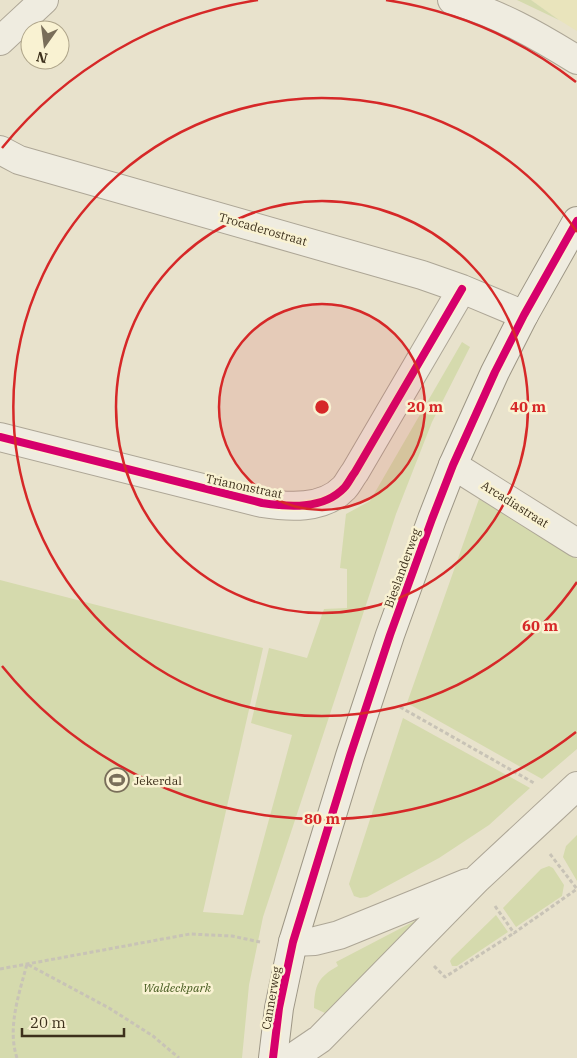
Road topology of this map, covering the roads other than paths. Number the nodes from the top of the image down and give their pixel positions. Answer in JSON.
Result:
{"nodes":[{"id":1,"x":44,"y":0,"type":"edge"},
{"id":2,"x":452,"y":0,"type":"edge"},
{"id":3,"x":0,"y":41,"type":"edge"},
{"id":4,"x":577,"y":60,"type":"edge"},
{"id":5,"x":0,"y":150,"type":"edge"},
{"id":6,"x":577,"y":221,"type":"edge"},
{"id":7,"x":462,"y":289,"type":"junction"},
{"id":8,"x":524,"y":315,"type":"junction"},
{"id":9,"x":0,"y":437,"type":"edge"},
{"id":10,"x":453,"y":465,"type":"junction"},
{"id":11,"x":577,"y":543,"type":"edge"},
{"id":12,"x":570,"y":793,"type":"edge"},
{"id":13,"x":477,"y":879,"type":"junction"},
{"id":14,"x":293,"y":942,"type":"junction"},
{"id":15,"x":273,"y":1058,"type":"edge"},
{"id":16,"x":292,"y":1058,"type":"edge"}],
"edges":[{"from":1,"to":3,"type":"street"},
{"from":2,"to":4,"type":"street"},
{"from":5,"to":7,"type":"street","name":"Trocaderostraat"},
{"from":6,"to":8,"type":"street","name":"Bieslanderweg"},
{"from":7,"to":8,"type":"street","name":"Trocaderostraat"},
{"from":7,"to":9,"type":"street","name":"Trianonstraat"},
{"from":8,"to":10,"type":"street","name":"Bieslanderweg"},
{"from":10,"to":11,"type":"street","name":"Arcadiastraat"},
{"from":10,"to":14,"type":"street","name":"Bieslanderweg"},
{"from":12,"to":13,"type":"street"},
{"from":13,"to":14,"type":"street"},
{"from":13,"to":16,"type":"street"},
{"from":14,"to":15,"type":"street","name":"Cannerweg"}]}
